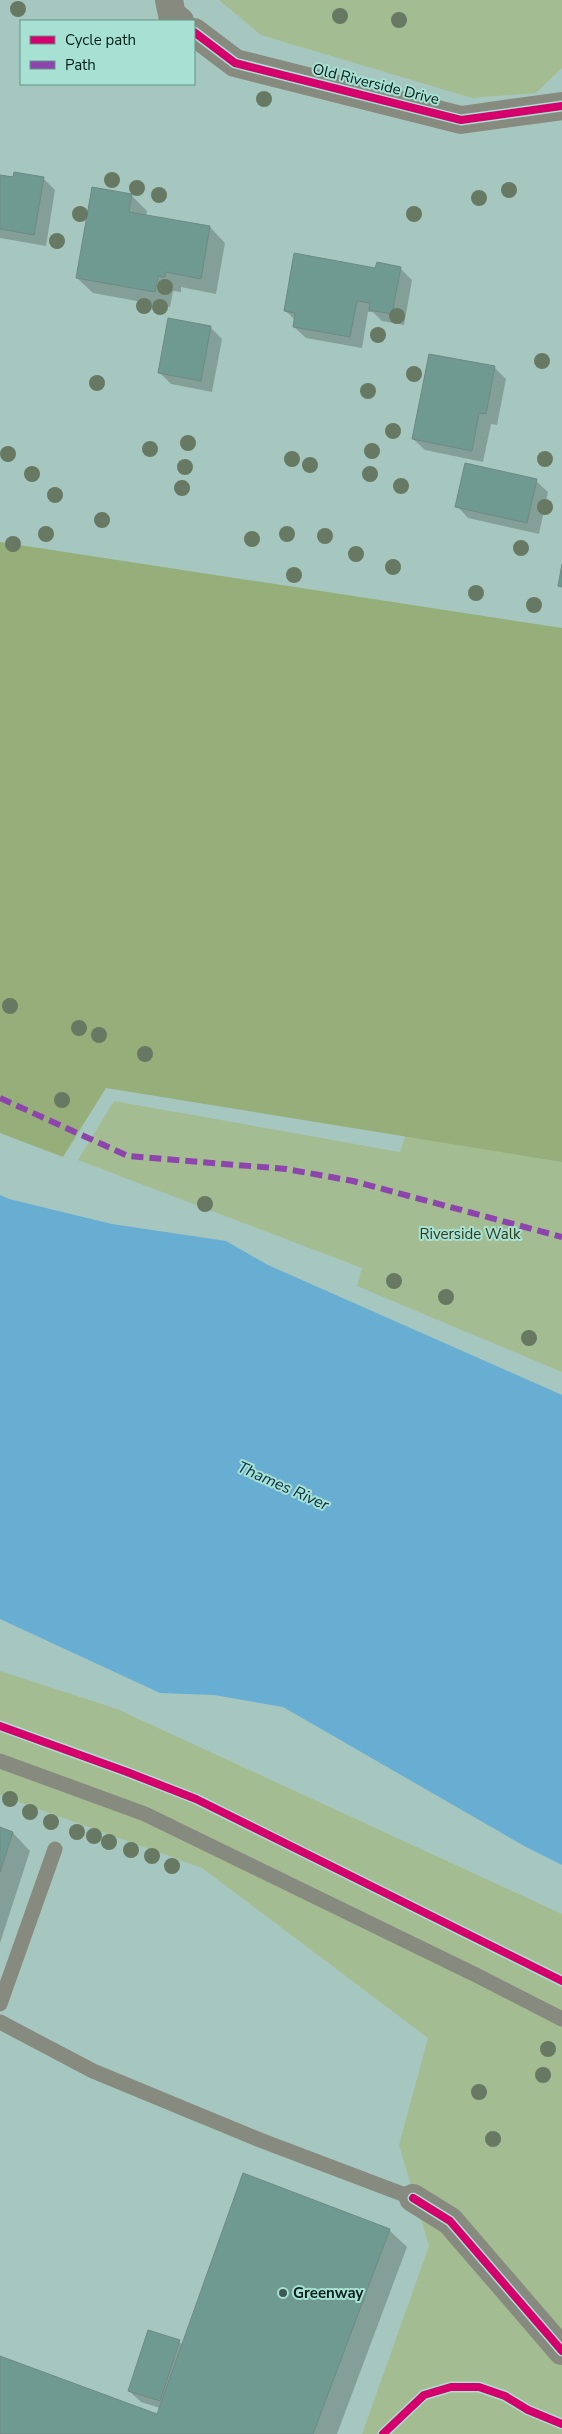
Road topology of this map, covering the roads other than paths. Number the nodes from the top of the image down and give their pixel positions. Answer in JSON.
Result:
{"nodes":[{"id":1,"x":169,"y":0,"type":"edge"},
{"id":2,"x":179,"y":20,"type":"edge"},
{"id":3,"x":195,"y":33,"type":"edge"},
{"id":4,"x":562,"y":106,"type":"edge"},
{"id":5,"x":0,"y":1761,"type":"edge"},
{"id":6,"x":55,"y":1849,"type":"dead end"},
{"id":7,"x":0,"y":2004,"type":"edge"},
{"id":8,"x":562,"y":2019,"type":"edge"},
{"id":9,"x":0,"y":2022,"type":"edge"},
{"id":10,"x":413,"y":2198,"type":"joint"},
{"id":11,"x":562,"y":2351,"type":"edge"}],
"edges":[{"from":1,"to":2,"type":"street"},
{"from":3,"to":4,"type":"street","name":"Old Riverside Drive"},
{"from":5,"to":8,"type":"lane"},
{"from":6,"to":7,"type":"lane"},
{"from":9,"to":10,"type":"lane"},
{"from":10,"to":11,"type":"street"}]}
